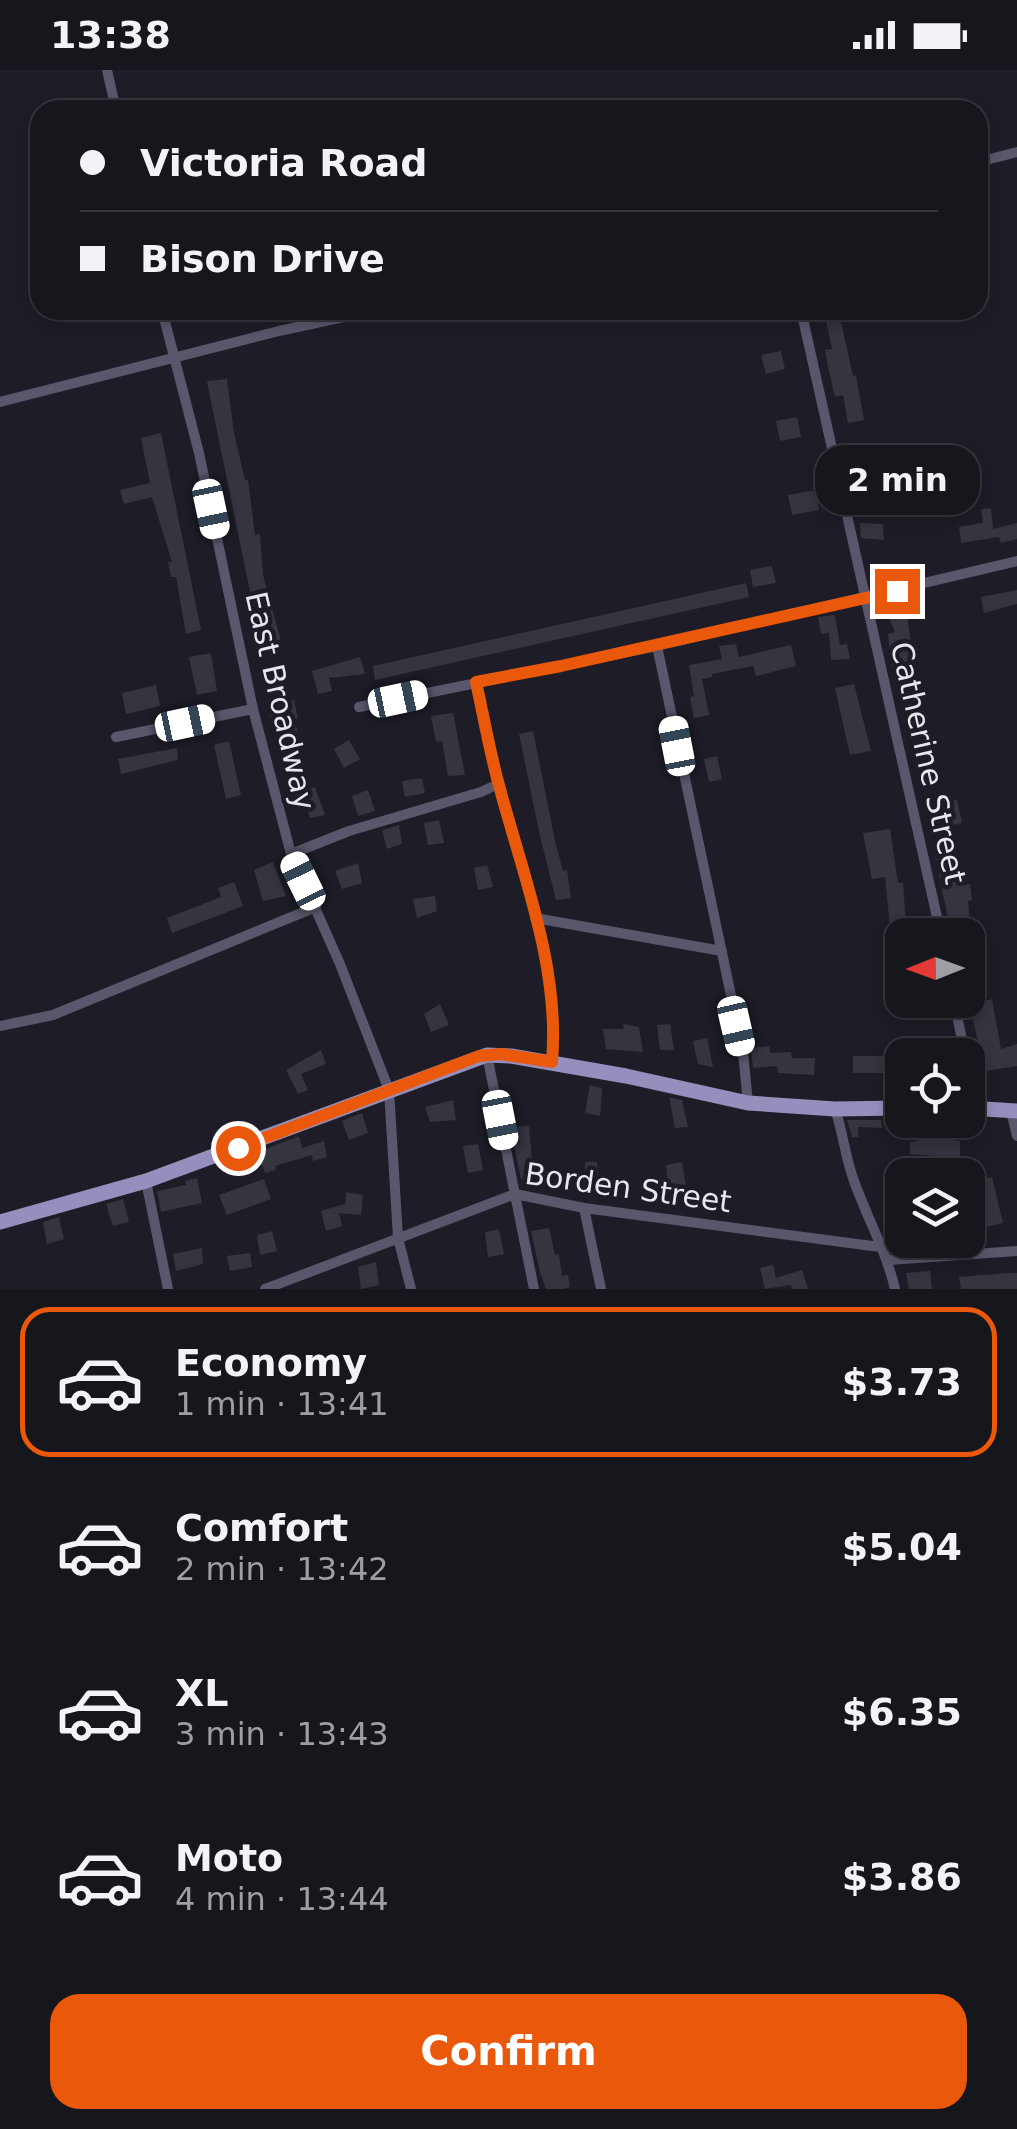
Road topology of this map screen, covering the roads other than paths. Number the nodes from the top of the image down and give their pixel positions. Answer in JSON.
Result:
{"nodes":[{"id":1,"x":107,"y":70,"type":"edge"},
{"id":2,"x":114,"y":100,"type":"edge"},
{"id":3,"x":1017,"y":152,"type":"edge"},
{"id":4,"x":988,"y":159,"type":"edge"},
{"id":5,"x":165,"y":320,"type":"edge"},
{"id":6,"x":333,"y":320,"type":"edge"},
{"id":7,"x":804,"y":320,"type":"edge"},
{"id":8,"x":175,"y":357,"type":"junction"},
{"id":9,"x":0,"y":402,"type":"edge"},
{"id":10,"x":1017,"y":561,"type":"edge"},
{"id":11,"x":864,"y":599,"type":"junction"},
{"id":12,"x":657,"y":646,"type":"junction"},
{"id":13,"x":476,"y":682,"type":"junction"},
{"id":14,"x":358,"y":707,"type":"dead end"},
{"id":15,"x":253,"y":709,"type":"junction"},
{"id":16,"x":116,"y":737,"type":"dead end"},
{"id":17,"x":498,"y":784,"type":"junction"},
{"id":18,"x":290,"y":854,"type":"junction"},
{"id":19,"x":316,"y":907,"type":"junction"},
{"id":20,"x":535,"y":918,"type":"junction"},
{"id":21,"x":937,"y":918,"type":"edge"},
{"id":22,"x":722,"y":951,"type":"junction"},
{"id":23,"x":0,"y":1026,"type":"edge"},
{"id":24,"x":487,"y":1055,"type":"junction"},
{"id":25,"x":552,"y":1062,"type":"junction"},
{"id":26,"x":389,"y":1090,"type":"junction"},
{"id":27,"x":748,"y":1103,"type":"junction"},
{"id":28,"x":885,"y":1108,"type":"edge"},
{"id":29,"x":835,"y":1109,"type":"junction"},
{"id":30,"x":985,"y":1109,"type":"edge"},
{"id":31,"x":1014,"y":1111,"type":"edge"},
{"id":32,"x":1017,"y":1136,"type":"edge"},
{"id":33,"x":146,"y":1181,"type":"junction"},
{"id":34,"x":514,"y":1194,"type":"junction"},
{"id":35,"x":584,"y":1208,"type":"junction"},
{"id":36,"x":0,"y":1222,"type":"edge"},
{"id":37,"x":398,"y":1238,"type":"junction"},
{"id":38,"x":880,"y":1248,"type":"junction"},
{"id":39,"x":1017,"y":1250,"type":"edge"},
{"id":40,"x":889,"y":1260,"type":"junction"},
{"id":41,"x":168,"y":1289,"type":"edge"},
{"id":42,"x":265,"y":1289,"type":"edge"},
{"id":43,"x":411,"y":1289,"type":"edge"},
{"id":44,"x":534,"y":1289,"type":"edge"},
{"id":45,"x":601,"y":1289,"type":"edge"},
{"id":46,"x":895,"y":1289,"type":"edge"}],
"edges":[{"from":1,"to":2,"type":"street"},
{"from":3,"to":4,"type":"street"},
{"from":5,"to":8,"type":"street","name":"East Broadway"},
{"from":6,"to":8,"type":"street"},
{"from":7,"to":11,"type":"street","name":"Catherine Street"},
{"from":8,"to":9,"type":"street"},
{"from":8,"to":15,"type":"street","name":"East Broadway"},
{"from":10,"to":11,"type":"street"},
{"from":11,"to":12,"type":"street"},
{"from":11,"to":21,"type":"street","name":"Catherine Street"},
{"from":12,"to":13,"type":"street"},
{"from":12,"to":22,"type":"street"},
{"from":13,"to":14,"type":"street"},
{"from":13,"to":17,"type":"street"},
{"from":15,"to":16,"type":"street"},
{"from":15,"to":18,"type":"street","name":"East Broadway"},
{"from":17,"to":18,"type":"street"},
{"from":17,"to":20,"type":"street"},
{"from":18,"to":19,"type":"street","name":"East Broadway"},
{"from":19,"to":23,"type":"street"},
{"from":19,"to":26,"type":"street","name":"East Broadway"},
{"from":20,"to":22,"type":"street"},
{"from":20,"to":25,"type":"street"},
{"from":22,"to":27,"type":"street"},
{"from":24,"to":25,"type":"main road"},
{"from":24,"to":26,"type":"main road"},
{"from":24,"to":34,"type":"street"},
{"from":25,"to":27,"type":"main road"},
{"from":26,"to":33,"type":"main road"},
{"from":26,"to":37,"type":"street","name":"East Broadway"},
{"from":27,"to":29,"type":"main road"},
{"from":28,"to":29,"type":"main road"},
{"from":29,"to":38,"type":"street"},
{"from":30,"to":31,"type":"main road"},
{"from":31,"to":32,"type":"street"},
{"from":33,"to":36,"type":"main road"},
{"from":33,"to":41,"type":"street"},
{"from":34,"to":35,"type":"street","name":"Borden Street"},
{"from":34,"to":37,"type":"street","name":"Borden Street"},
{"from":34,"to":44,"type":"street"},
{"from":35,"to":38,"type":"street","name":"Borden Street"},
{"from":35,"to":45,"type":"street"},
{"from":37,"to":42,"type":"street","name":"Borden Street"},
{"from":37,"to":43,"type":"street","name":"East Broadway"},
{"from":38,"to":40,"type":"street"},
{"from":39,"to":40,"type":"street"},
{"from":40,"to":46,"type":"street"}]}
